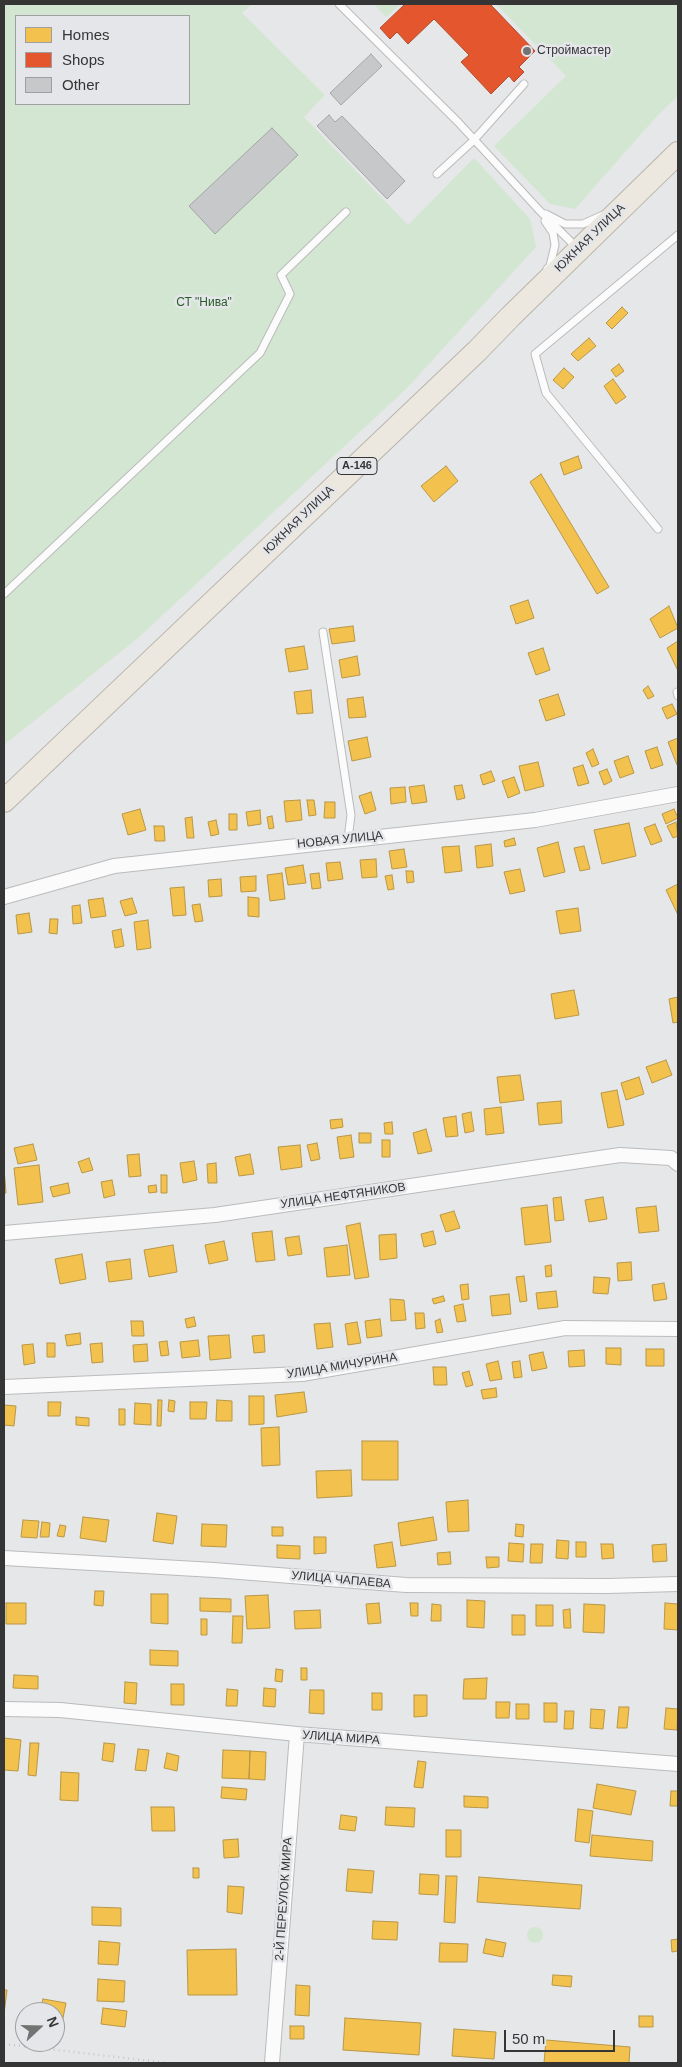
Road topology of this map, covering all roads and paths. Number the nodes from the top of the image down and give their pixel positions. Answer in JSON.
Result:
{"nodes":[{"id":1,"x":339,"y":4,"type":"edge"},
{"id":2,"x":524,"y":84,"type":"dead end"},
{"id":3,"x":474,"y":140,"type":"junction"},
{"id":4,"x":678,"y":152,"type":"edge"},
{"id":5,"x":437,"y":174,"type":"dead end"},
{"id":6,"x":539,"y":210,"type":"junction"},
{"id":7,"x":346,"y":212,"type":"dead end"},
{"id":8,"x":678,"y":235,"type":"edge"},
{"id":9,"x":578,"y":250,"type":"junction"},
{"id":10,"x":478,"y":351,"type":"junction"},
{"id":11,"x":658,"y":529,"type":"dead end"},
{"id":12,"x":4,"y":594,"type":"edge"},
{"id":13,"x":323,"y":632,"type":"dead end"},
{"id":14,"x":678,"y":794,"type":"edge"},
{"id":15,"x":4,"y":801,"type":"edge"},
{"id":16,"x":348,"y":839,"type":"junction"},
{"id":17,"x":4,"y":897,"type":"edge"},
{"id":18,"x":678,"y":1164,"type":"edge"},
{"id":19,"x":4,"y":1233,"type":"edge"},
{"id":20,"x":678,"y":1329,"type":"edge"},
{"id":21,"x":4,"y":1388,"type":"edge"},
{"id":22,"x":4,"y":1558,"type":"edge"},
{"id":23,"x":678,"y":1584,"type":"edge"},
{"id":24,"x":4,"y":1709,"type":"edge"},
{"id":25,"x":297,"y":1734,"type":"junction"},
{"id":26,"x":678,"y":1764,"type":"edge"},
{"id":27,"x":4,"y":2044,"type":"edge"},
{"id":28,"x":169,"y":2063,"type":"edge"},
{"id":29,"x":272,"y":2063,"type":"edge"}],
"edges":[{"from":1,"to":3,"type":"lane"},
{"from":2,"to":3,"type":"lane"},
{"from":3,"to":5,"type":"lane"},
{"from":3,"to":6,"type":"lane"},
{"from":4,"to":6,"type":"lane"},
{"from":4,"to":9,"type":"highway","name":"ЮЖНАЯ УЛИЦА","number":"А-146"},
{"from":6,"to":9,"type":"lane"},
{"from":6,"to":10,"type":"lane"},
{"from":7,"to":12,"type":"lane"},
{"from":8,"to":11,"type":"lane"},
{"from":9,"to":10,"type":"highway","name":"ЮЖНАЯ УЛИЦА","number":"А-146"},
{"from":10,"to":15,"type":"highway","name":"ЮЖНАЯ УЛИЦА","number":"А-146"},
{"from":13,"to":16,"type":"lane"},
{"from":14,"to":16,"type":"street","name":"НОВАЯ УЛИЦА"},
{"from":16,"to":17,"type":"street","name":"НОВАЯ УЛИЦА"},
{"from":18,"to":19,"type":"street","name":"УЛИЦА НЕФТЯНИКОВ"},
{"from":20,"to":21,"type":"street","name":"УЛИЦА МИЧУРИНА"},
{"from":22,"to":23,"type":"street","name":"УЛИЦА ЧАПАЕВА"},
{"from":24,"to":25,"type":"street","name":"УЛИЦА МИРА"},
{"from":25,"to":26,"type":"street","name":"УЛИЦА МИРА"},
{"from":25,"to":29,"type":"street","name":"2-Й ПЕРЕУЛОК МИРА"},
{"from":27,"to":28,"type":"path"}]}
